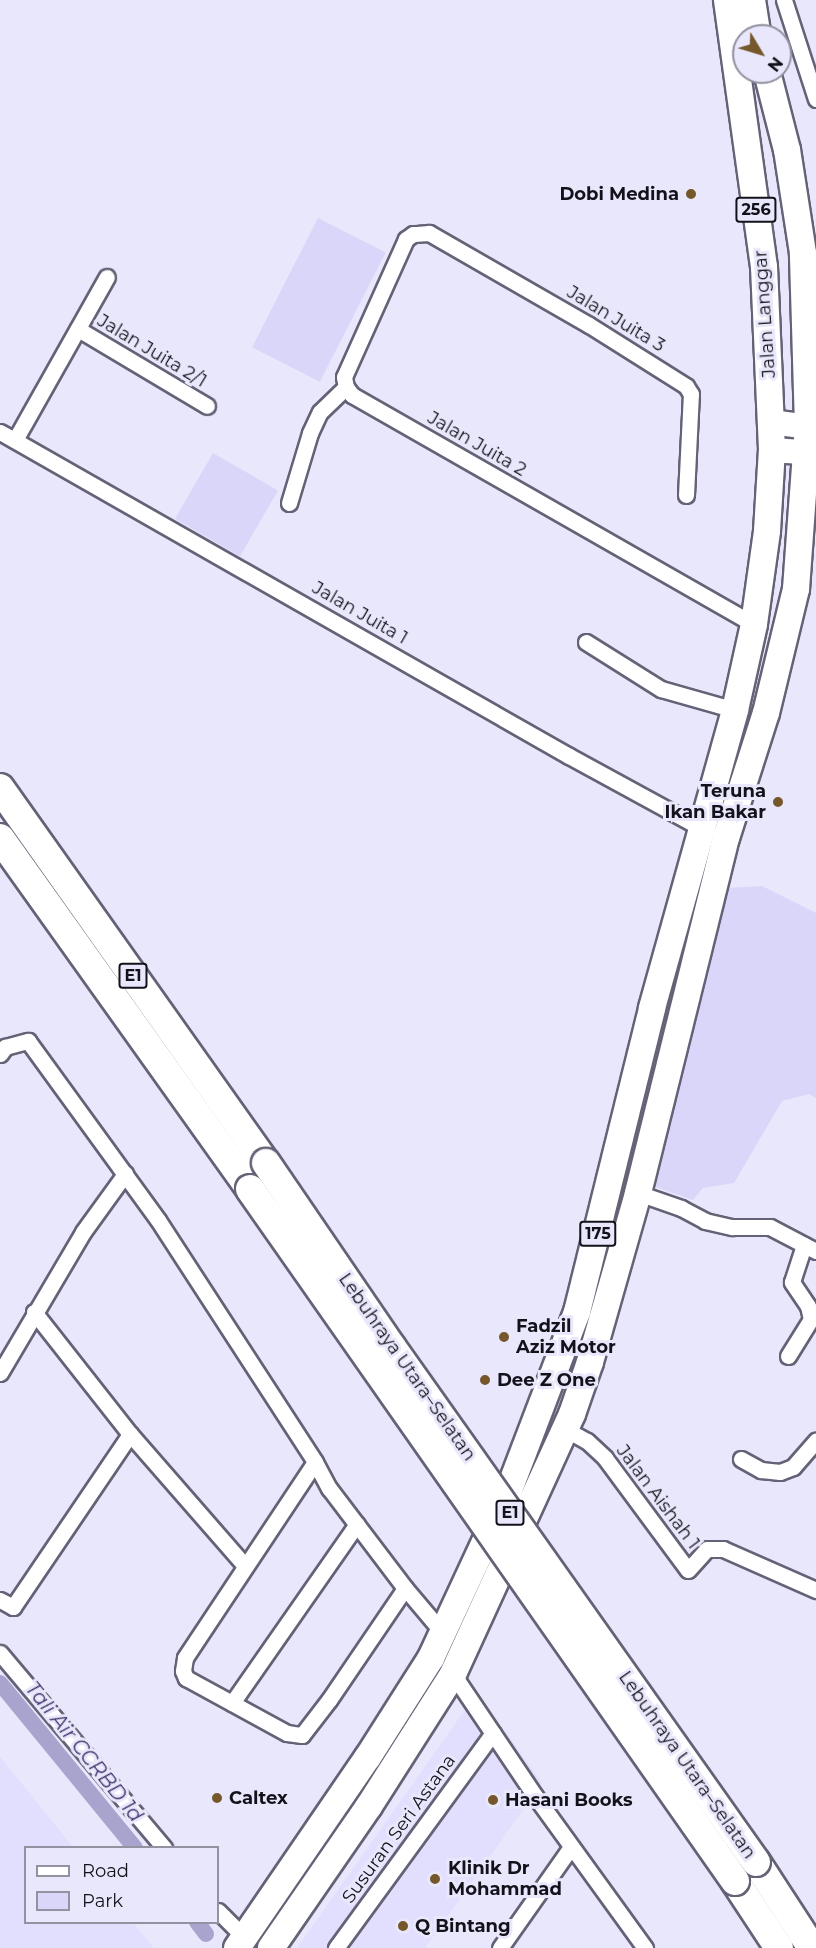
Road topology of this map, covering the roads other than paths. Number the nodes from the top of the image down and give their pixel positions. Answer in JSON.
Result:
{"nodes":[{"id":1,"x":727,"y":0,"type":"edge"},
{"id":2,"x":752,"y":0,"type":"edge"},
{"id":3,"x":784,"y":0,"type":"edge"},
{"id":4,"x":756,"y":24,"type":"edge"},
{"id":5,"x":770,"y":84,"type":"edge"},
{"id":6,"x":816,"y":99,"type":"edge"},
{"id":7,"x":803,"y":253,"type":"junction"},
{"id":8,"x":107,"y":277,"type":"dead end"},
{"id":9,"x":78,"y":329,"type":"junction"},
{"id":10,"x":816,"y":331,"type":"edge"},
{"id":11,"x":346,"y":387,"type":"junction"},
{"id":12,"x":207,"y":406,"type":"dead end"},
{"id":13,"x":771,"y":422,"type":"junction"},
{"id":14,"x":812,"y":427,"type":"edge"},
{"id":15,"x":0,"y":432,"type":"edge"},
{"id":16,"x":15,"y":440,"type":"junction"},
{"id":17,"x":772,"y":450,"type":"junction"},
{"id":18,"x":811,"y":453,"type":"edge"},
{"id":19,"x":686,"y":495,"type":"dead end"},
{"id":20,"x":289,"y":503,"type":"dead end"},
{"id":21,"x":816,"y":534,"type":"edge"},
{"id":22,"x":796,"y":589,"type":"junction"},
{"id":23,"x":754,"y":624,"type":"junction"},
{"id":24,"x":586,"y":642,"type":"dead end"},
{"id":25,"x":735,"y":710,"type":"junction"},
{"id":26,"x":0,"y":788,"type":"edge"},
{"id":27,"x":702,"y":828,"type":"junction"},
{"id":28,"x":0,"y":838,"type":"edge"},
{"id":29,"x":0,"y":1054,"type":"edge"},
{"id":30,"x":125,"y":1174,"type":"junction"},
{"id":31,"x":638,"y":1193,"type":"junction"},
{"id":32,"x":810,"y":1248,"type":"edge"},
{"id":33,"x":34,"y":1312,"type":"junction"},
{"id":34,"x":788,"y":1356,"type":"dead end"},
{"id":35,"x":0,"y":1373,"type":"edge"},
{"id":36,"x":565,"y":1429,"type":"junction"},
{"id":37,"x":130,"y":1434,"type":"junction"},
{"id":38,"x":816,"y":1441,"type":"edge"},
{"id":39,"x":741,"y":1459,"type":"dead end"},
{"id":40,"x":315,"y":1462,"type":"junction"},
{"id":41,"x":357,"y":1524,"type":"junction"},
{"id":42,"x":245,"y":1566,"type":"junction"},
{"id":43,"x":405,"y":1588,"type":"junction"},
{"id":44,"x":816,"y":1590,"type":"edge"},
{"id":45,"x":0,"y":1600,"type":"edge"},
{"id":46,"x":443,"y":1633,"type":"junction"},
{"id":47,"x":0,"y":1653,"type":"edge"},
{"id":48,"x":453,"y":1674,"type":"junction"},
{"id":49,"x":232,"y":1703,"type":"junction"},
{"id":50,"x":493,"y":1733,"type":"junction"},
{"id":51,"x":162,"y":1846,"type":"edge"},
{"id":52,"x":571,"y":1847,"type":"junction"},
{"id":53,"x":219,"y":1912,"type":"edge"},
{"id":54,"x":241,"y":1943,"type":"edge"},
{"id":55,"x":271,"y":1948,"type":"edge"},
{"id":56,"x":336,"y":1948,"type":"edge"},
{"id":57,"x":500,"y":1948,"type":"edge"},
{"id":58,"x":645,"y":1948,"type":"edge"},
{"id":59,"x":779,"y":1948,"type":"edge"},
{"id":60,"x":812,"y":1948,"type":"edge"}],
"edges":[{"from":1,"to":13,"type":"highway","name":"Jalan Langgar","number":"256"},
{"from":2,"to":4,"type":"highway"},
{"from":3,"to":6,"type":"street"},
{"from":5,"to":7,"type":"highway","name":"Jalan Langgar","number":"256"},
{"from":7,"to":10,"type":"highway"},
{"from":7,"to":14,"type":"highway","name":"Jalan Langgar","number":"256"},
{"from":8,"to":9,"type":"street"},
{"from":9,"to":12,"type":"street","name":"Jalan Juita 2/1"},
{"from":9,"to":16,"type":"street"},
{"from":11,"to":19,"type":"street","name":"Jalan Juita 3"},
{"from":11,"to":20,"type":"street"},
{"from":11,"to":23,"type":"street","name":"Jalan Juita 2"},
{"from":13,"to":14,"type":"main road"},
{"from":13,"to":17,"type":"highway","name":"Jalan Langgar","number":"256"},
{"from":14,"to":18,"type":"highway","name":"Jalan Langgar","number":"256"},
{"from":15,"to":16,"type":"street","name":"Jalan Juita 1"},
{"from":16,"to":27,"type":"street","name":"Jalan Juita 1"},
{"from":17,"to":18,"type":"main road"},
{"from":17,"to":23,"type":"highway","number":"175"},
{"from":18,"to":22,"type":"highway","number":"175"},
{"from":21,"to":22,"type":"highway"},
{"from":22,"to":31,"type":"highway","number":"175"},
{"from":23,"to":25,"type":"highway","number":"175"},
{"from":24,"to":25,"type":"street"},
{"from":25,"to":27,"type":"highway","number":"175"},
{"from":26,"to":60,"type":"highway","name":"Lebuhraya Utara–Selatan","number":"E1","bridge":true},
{"from":27,"to":46,"type":"highway","number":"175"},
{"from":28,"to":59,"type":"highway","name":"Lebuhraya Utara–Selatan","number":"E1","bridge":true},
{"from":29,"to":30,"type":"street"},
{"from":30,"to":33,"type":"street"},
{"from":30,"to":40,"type":"street"},
{"from":31,"to":32,"type":"street"},
{"from":31,"to":36,"type":"highway","number":"175"},
{"from":32,"to":34,"type":"street"},
{"from":33,"to":35,"type":"street"},
{"from":33,"to":37,"type":"street"},
{"from":36,"to":44,"type":"street","name":"Jalan Aishah 1"},
{"from":36,"to":48,"type":"highway","number":"175"},
{"from":37,"to":42,"type":"street"},
{"from":37,"to":45,"type":"street"},
{"from":38,"to":39,"type":"street"},
{"from":40,"to":41,"type":"street"},
{"from":40,"to":42,"type":"street"},
{"from":41,"to":43,"type":"street"},
{"from":41,"to":49,"type":"street"},
{"from":42,"to":49,"type":"street"},
{"from":43,"to":46,"type":"street"},
{"from":43,"to":49,"type":"street"},
{"from":46,"to":54,"type":"highway","number":"175"},
{"from":47,"to":51,"type":"street"},
{"from":48,"to":50,"type":"street"},
{"from":48,"to":55,"type":"highway","number":"175"},
{"from":50,"to":52,"type":"street"},
{"from":50,"to":56,"type":"street","name":"Susuran Seri Astana"},
{"from":52,"to":57,"type":"street"},
{"from":52,"to":58,"type":"street"},
{"from":53,"to":54,"type":"street"}]}
